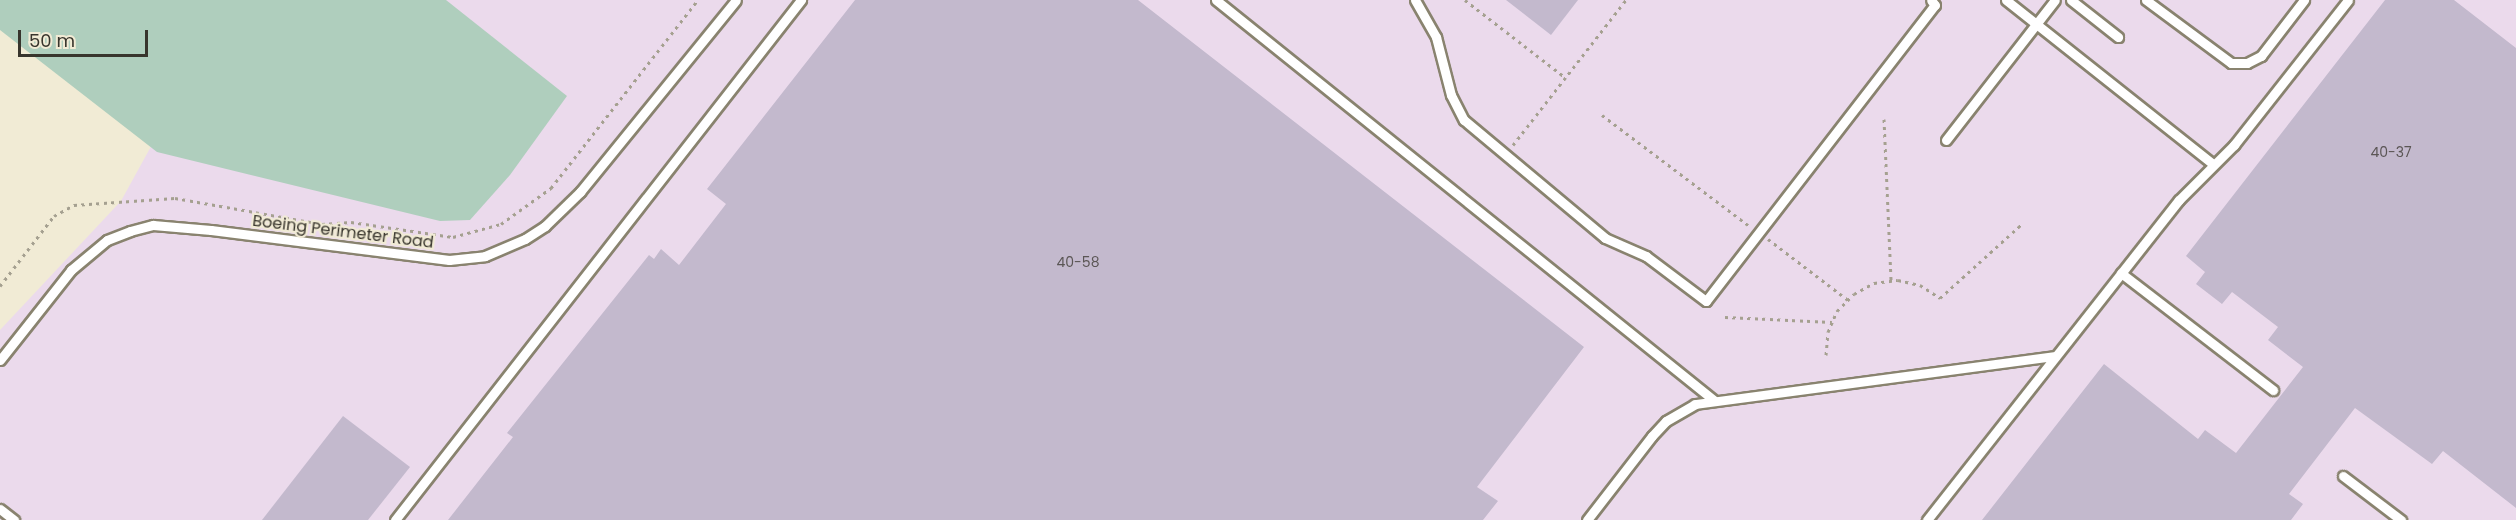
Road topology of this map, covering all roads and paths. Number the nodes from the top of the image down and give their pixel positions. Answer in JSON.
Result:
{"nodes":[{"id":1,"x":698,"y":0,"type":"edge"},
{"id":2,"x":735,"y":0,"type":"edge"},
{"id":3,"x":801,"y":0,"type":"edge"},
{"id":4,"x":1216,"y":0,"type":"edge"},
{"id":5,"x":1415,"y":0,"type":"edge"},
{"id":6,"x":1465,"y":0,"type":"edge"},
{"id":7,"x":1626,"y":0,"type":"edge"},
{"id":8,"x":1931,"y":0,"type":"edge"},
{"id":9,"x":2006,"y":0,"type":"edge"},
{"id":10,"x":2055,"y":0,"type":"edge"},
{"id":11,"x":2071,"y":0,"type":"edge"},
{"id":12,"x":2145,"y":0,"type":"edge"},
{"id":13,"x":2304,"y":0,"type":"edge"},
{"id":14,"x":2348,"y":0,"type":"edge"},
{"id":15,"x":2035,"y":25,"type":"junction"},
{"id":16,"x":2118,"y":37,"type":"dead end"},
{"id":17,"x":1566,"y":78,"type":"junction"},
{"id":18,"x":1602,"y":115,"type":"dead end"},
{"id":19,"x":1884,"y":119,"type":"dead end"},
{"id":20,"x":1946,"y":140,"type":"dead end"},
{"id":21,"x":1505,"y":156,"type":"junction"},
{"id":22,"x":2213,"y":164,"type":"junction"},
{"id":23,"x":2022,"y":224,"type":"dead end"},
{"id":24,"x":1759,"y":232,"type":"junction"},
{"id":25,"x":2121,"y":273,"type":"junction"},
{"id":26,"x":1892,"y":281,"type":"junction"},
{"id":27,"x":0,"y":286,"type":"edge"},
{"id":28,"x":1848,"y":300,"type":"junction"},
{"id":29,"x":1725,"y":317,"type":"dead end"},
{"id":30,"x":1832,"y":322,"type":"junction"},
{"id":31,"x":1826,"y":355,"type":"dead end"},
{"id":32,"x":2055,"y":356,"type":"junction"},
{"id":33,"x":0,"y":360,"type":"edge"},
{"id":34,"x":2273,"y":390,"type":"dead end"},
{"id":35,"x":1715,"y":401,"type":"junction"},
{"id":36,"x":2343,"y":476,"type":"dead end"},
{"id":37,"x":0,"y":509,"type":"edge"},
{"id":38,"x":14,"y":520,"type":"edge"},
{"id":39,"x":395,"y":520,"type":"edge"},
{"id":40,"x":1587,"y":520,"type":"edge"},
{"id":41,"x":1927,"y":520,"type":"edge"},
{"id":42,"x":2401,"y":520,"type":"edge"}],
"edges":[{"from":1,"to":27,"type":"path"},
{"from":2,"to":33,"type":"lane","name":"Boeing Perimeter Road"},
{"from":3,"to":39,"type":"lane"},
{"from":4,"to":35,"type":"lane"},
{"from":5,"to":21,"type":"lane"},
{"from":6,"to":17,"type":"path"},
{"from":7,"to":17,"type":"path"},
{"from":8,"to":24,"type":"lane"},
{"from":9,"to":15,"type":"lane"},
{"from":10,"to":15,"type":"lane"},
{"from":11,"to":16,"type":"lane"},
{"from":12,"to":13,"type":"lane"},
{"from":14,"to":22,"type":"lane"},
{"from":15,"to":20,"type":"lane"},
{"from":15,"to":22,"type":"lane"},
{"from":17,"to":21,"type":"path"},
{"from":18,"to":24,"type":"path"},
{"from":19,"to":26,"type":"path"},
{"from":21,"to":24,"type":"lane"},
{"from":22,"to":25,"type":"lane"},
{"from":23,"to":26,"type":"path"},
{"from":24,"to":28,"type":"path"},
{"from":25,"to":32,"type":"lane"},
{"from":25,"to":34,"type":"lane"},
{"from":26,"to":28,"type":"path"},
{"from":28,"to":30,"type":"path"},
{"from":29,"to":30,"type":"path"},
{"from":30,"to":31,"type":"path"},
{"from":32,"to":35,"type":"lane"},
{"from":32,"to":41,"type":"lane"},
{"from":35,"to":40,"type":"lane"},
{"from":36,"to":42,"type":"lane"},
{"from":37,"to":38,"type":"lane"}]}
